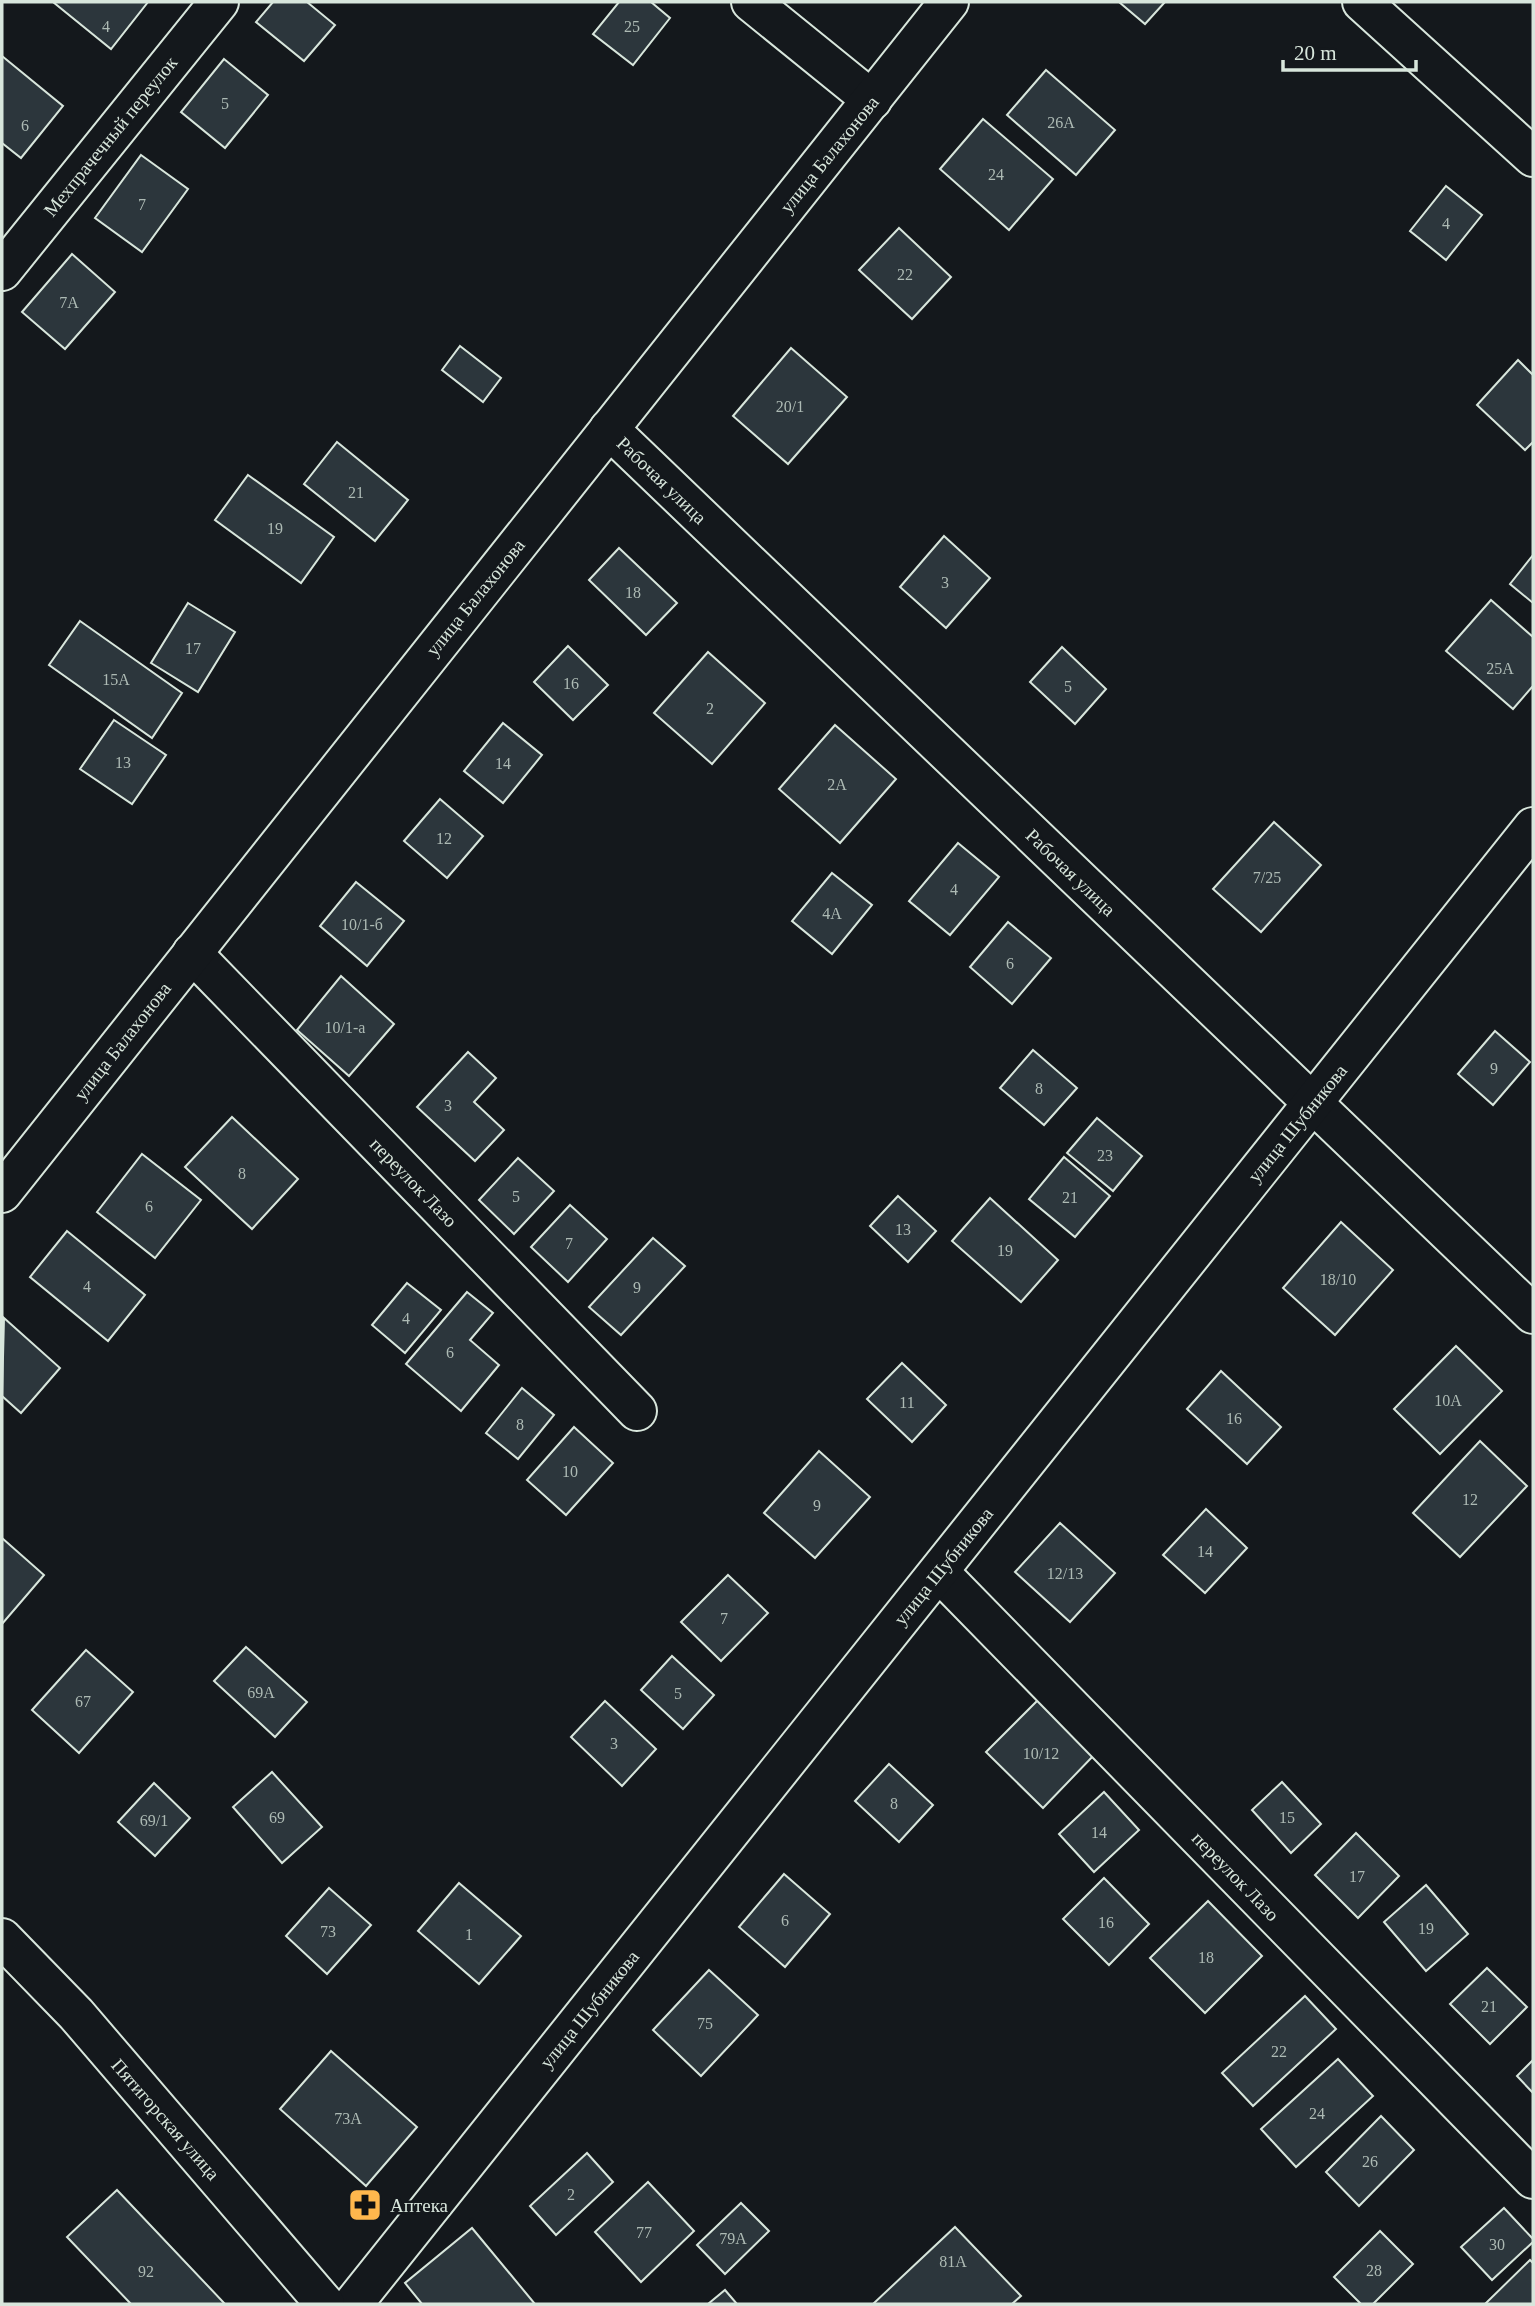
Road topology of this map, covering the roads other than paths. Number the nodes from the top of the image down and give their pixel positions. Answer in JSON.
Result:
{"nodes":[{"id":1,"x":219,"y":2,"type":"edge"},
{"id":2,"x":751,"y":2,"type":"edge"},
{"id":3,"x":950,"y":2,"type":"edge"},
{"id":4,"x":1362,"y":2,"type":"edge"},
{"id":5,"x":872,"y":100,"type":"junction"},
{"id":6,"x":1533,"y":157,"type":"edge"},
{"id":7,"x":2,"y":271,"type":"edge"},
{"id":8,"x":609,"y":429,"type":"junction"},
{"id":9,"x":1533,"y":827,"type":"edge"},
{"id":10,"x":192,"y":954,"type":"junction"},
{"id":11,"x":1313,"y":1103,"type":"junction"},
{"id":12,"x":2,"y":1193,"type":"edge"},
{"id":13,"x":1533,"y":1314,"type":"edge"},
{"id":14,"x":637,"y":1411,"type":"dead end"},
{"id":15,"x":939,"y":1572,"type":"junction"},
{"id":16,"x":2,"y":1938,"type":"edge"},
{"id":17,"x":1533,"y":2179,"type":"edge"},
{"id":18,"x":325,"y":2304,"type":"edge"},
{"id":19,"x":353,"y":2304,"type":"edge"}],
"edges":[{"from":1,"to":7,"type":"street","name":"Мехпрачечный переулок"},
{"from":2,"to":5,"type":"street"},
{"from":3,"to":5,"type":"street","name":"улица Балахонова"},
{"from":4,"to":6,"type":"street"},
{"from":5,"to":8,"type":"street","name":"улица Балахонова"},
{"from":8,"to":10,"type":"street","name":"улица Балахонова"},
{"from":8,"to":11,"type":"street","name":"Рабочая улица"},
{"from":9,"to":11,"type":"street","name":"улица Шубникова"},
{"from":10,"to":12,"type":"street","name":"улица Балахонова"},
{"from":10,"to":14,"type":"street","name":"переулок Лазо"},
{"from":11,"to":13,"type":"street","name":"Рабочая улица"},
{"from":11,"to":15,"type":"street","name":"улица Шубникова"},
{"from":15,"to":17,"type":"street","name":"переулок Лазо"},
{"from":15,"to":19,"type":"street","name":"улица Шубникова"},
{"from":16,"to":18,"type":"street","name":"Пятигорская улица"}]}
